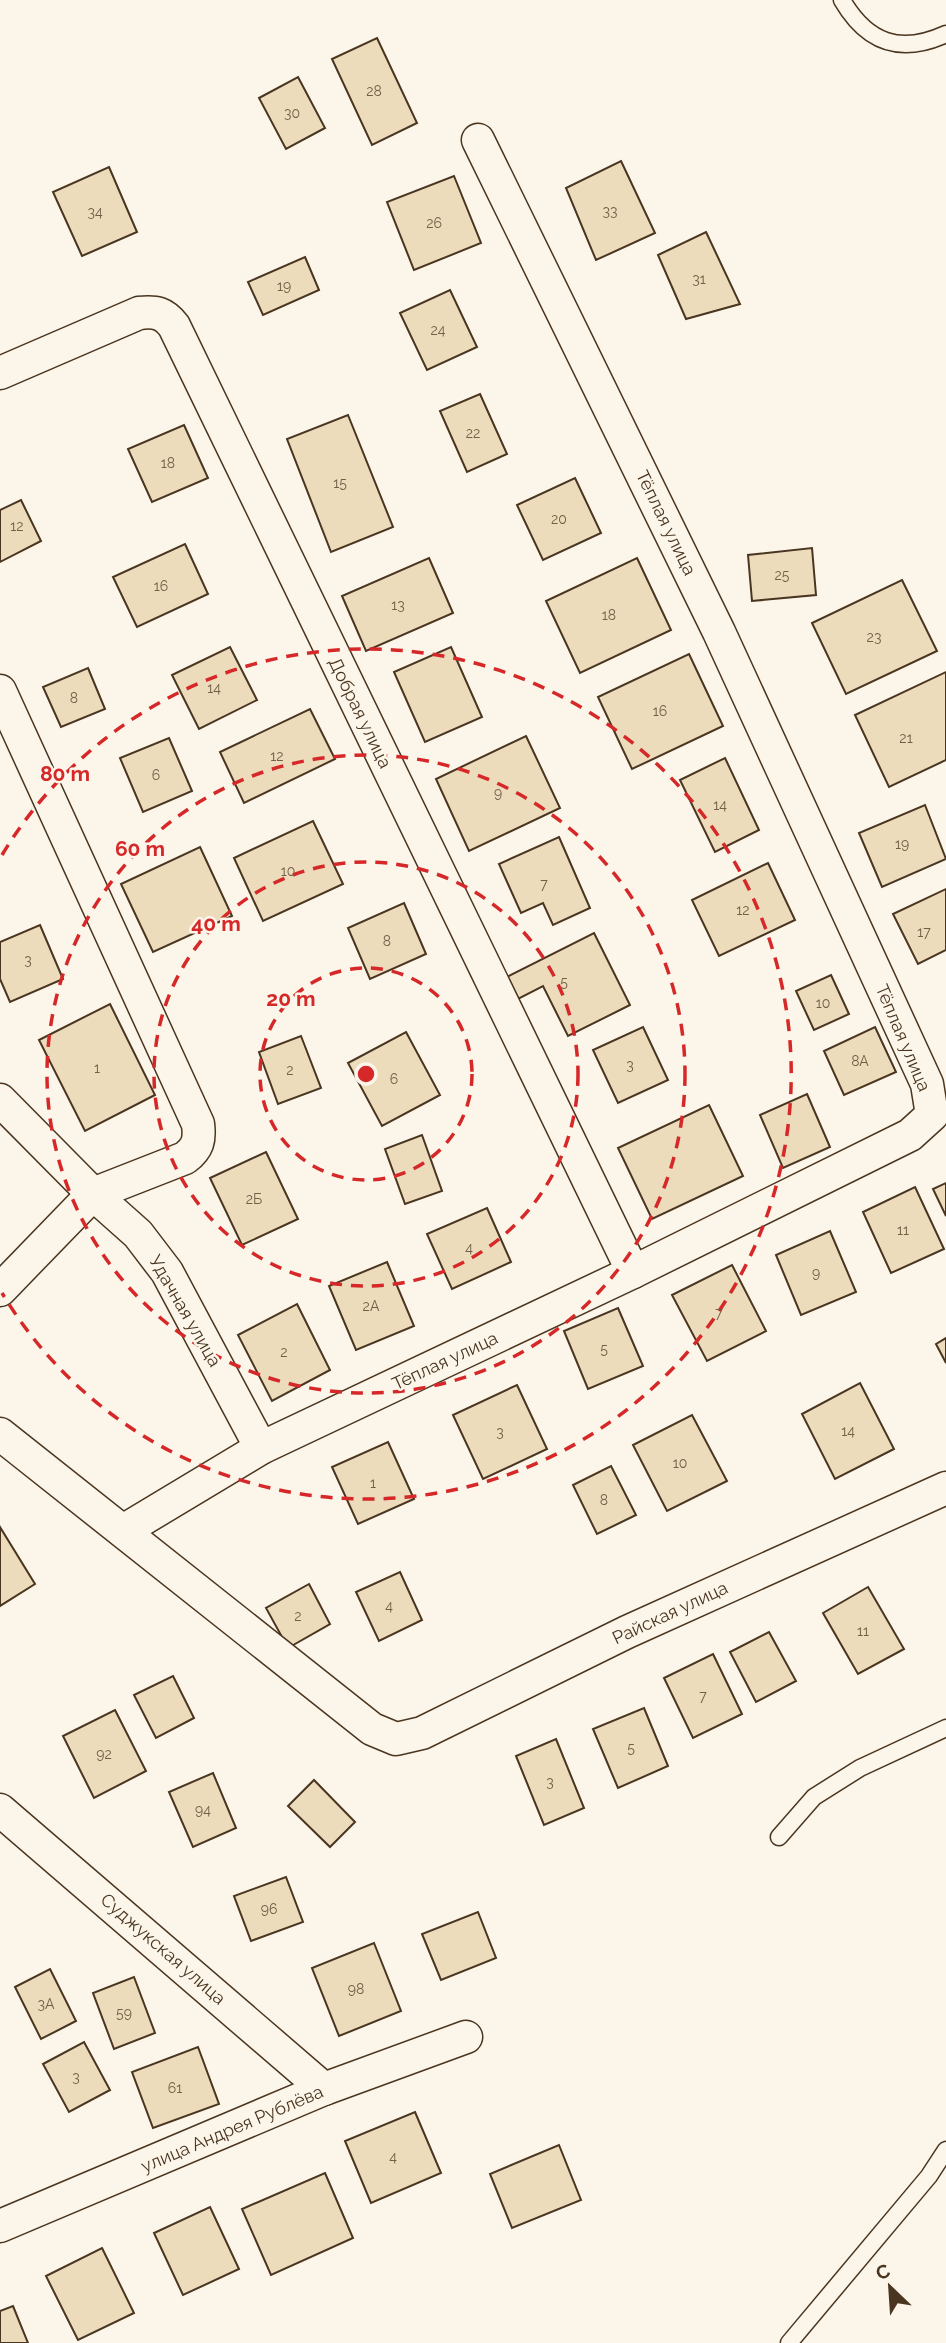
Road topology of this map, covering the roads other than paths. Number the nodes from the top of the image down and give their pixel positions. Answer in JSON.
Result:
{"nodes":[{"id":1,"x":842,"y":0,"type":"edge"},
{"id":2,"x":946,"y":34,"type":"edge"},
{"id":3,"x":478,"y":140,"type":"dead end"},
{"id":4,"x":0,"y":373,"type":"edge"},
{"id":5,"x":0,"y":691,"type":"edge"},
{"id":6,"x":0,"y":1100,"type":"edge"},
{"id":7,"x":93,"y":1194,"type":"junction"},
{"id":8,"x":633,"y":1272,"type":"junction"},
{"id":9,"x":0,"y":1290,"type":"edge"},
{"id":10,"x":0,"y":1434,"type":"edge"},
{"id":11,"x":261,"y":1448,"type":"junction"},
{"id":12,"x":946,"y":1488,"type":"edge"},
{"id":13,"x":123,"y":1531,"type":"junction"},
{"id":14,"x":946,"y":1728,"type":"edge"},
{"id":15,"x":0,"y":1810,"type":"edge"},
{"id":16,"x":779,"y":1837,"type":"dead end"},
{"id":17,"x":466,"y":2037,"type":"dead end"},
{"id":18,"x":324,"y":2089,"type":"junction"},
{"id":19,"x":946,"y":2150,"type":"edge"},
{"id":20,"x":0,"y":2226,"type":"edge"},
{"id":21,"x":789,"y":2343,"type":"edge"}],
"edges":[{"from":1,"to":2,"type":"lane"},
{"from":3,"to":8,"type":"street","name":"Тёплая улица"},
{"from":4,"to":8,"type":"street","name":"Добрая улица"},
{"from":5,"to":7,"type":"street"},
{"from":6,"to":7,"type":"street","name":"Удачная улица"},
{"from":7,"to":9,"type":"street"},
{"from":7,"to":11,"type":"street","name":"Удачная улица"},
{"from":8,"to":11,"type":"street","name":"Тёплая улица"},
{"from":10,"to":13,"type":"street"},
{"from":11,"to":13,"type":"street","name":"Тёплая улица"},
{"from":12,"to":13,"type":"street","name":"Райская улица"},
{"from":14,"to":16,"type":"lane"},
{"from":15,"to":18,"type":"street","name":"Суджукская улица"},
{"from":17,"to":18,"type":"street","name":"улица Андрея Рублёва"},
{"from":18,"to":20,"type":"street","name":"улица Андрея Рублёва"},
{"from":19,"to":21,"type":"lane"}]}
